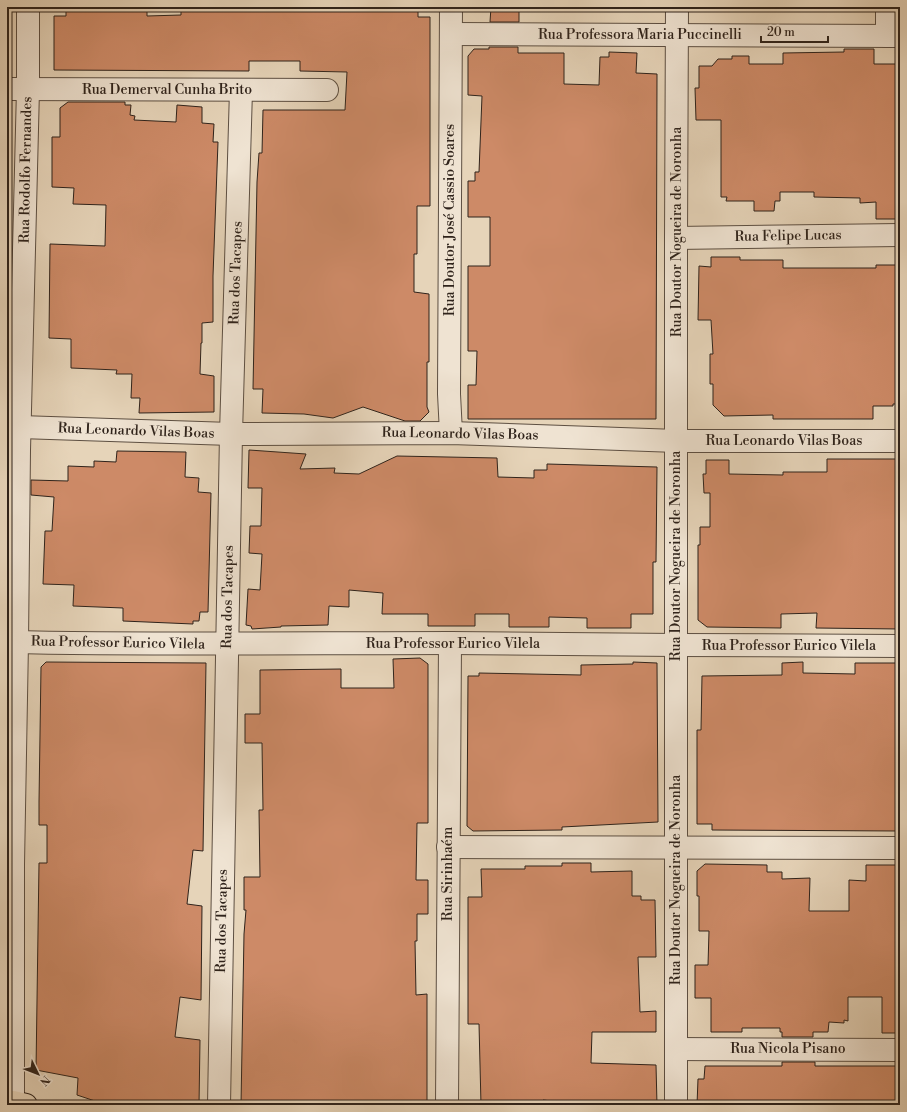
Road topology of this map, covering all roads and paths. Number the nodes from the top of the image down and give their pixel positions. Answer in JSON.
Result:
{"nodes":[{"id":1,"x":28,"y":7,"type":"edge"},
{"id":2,"x":451,"y":7,"type":"edge"},
{"id":3,"x":678,"y":7,"type":"edge"},
{"id":4,"x":887,"y":7,"type":"edge"},
{"id":5,"x":452,"y":34,"type":"junction"},
{"id":6,"x":678,"y":36,"type":"junction"},
{"id":7,"x":893,"y":36,"type":"edge"},
{"id":8,"x":17,"y":89,"type":"edge"},
{"id":9,"x":241,"y":90,"type":"junction"},
{"id":10,"x":327,"y":90,"type":"dead end"},
{"id":11,"x":900,"y":235,"type":"edge"},
{"id":12,"x":676,"y":238,"type":"junction"},
{"id":13,"x":451,"y":433,"type":"junction"},
{"id":14,"x":231,"y":434,"type":"junction"},
{"id":15,"x":15,"y":439,"type":"edge"},
{"id":16,"x":676,"y":440,"type":"junction"},
{"id":17,"x":900,"y":441,"type":"edge"},
{"id":18,"x":12,"y":642,"type":"edge"},
{"id":19,"x":450,"y":643,"type":"junction"},
{"id":20,"x":227,"y":644,"type":"junction"},
{"id":21,"x":676,"y":646,"type":"junction"},
{"id":22,"x":900,"y":646,"type":"edge"},
{"id":23,"x":448,"y":847,"type":"junction"},
{"id":24,"x":676,"y":848,"type":"junction"},
{"id":25,"x":900,"y":848,"type":"edge"},
{"id":26,"x":10,"y":866,"type":"edge"},
{"id":27,"x":676,"y":1049,"type":"junction"},
{"id":28,"x":900,"y":1050,"type":"edge"},
{"id":29,"x":15,"y":1103,"type":"edge"},
{"id":30,"x":219,"y":1105,"type":"edge"},
{"id":31,"x":447,"y":1105,"type":"edge"},
{"id":32,"x":676,"y":1105,"type":"edge"}],
"edges":[{"from":1,"to":8,"type":"street","name":"Rua Rodolfo Fernandes"},
{"from":2,"to":5,"type":"street","name":"Rua Doutor José Cassio Soares"},
{"from":3,"to":6,"type":"street","name":"Rua Doutor Nogueira de Noronha"},
{"from":4,"to":7,"type":"street"},
{"from":5,"to":6,"type":"street","name":"Rua Professora Maria Puccinelli"},
{"from":5,"to":13,"type":"street","name":"Rua Doutor José Cassio Soares"},
{"from":6,"to":7,"type":"street","name":"Rua Professora Maria Puccinelli"},
{"from":6,"to":12,"type":"street","name":"Rua Doutor Nogueira de Noronha"},
{"from":8,"to":9,"type":"street","name":"Rua Demerval Cunha Brito"},
{"from":8,"to":15,"type":"street","name":"Rua Rodolfo Fernandes"},
{"from":9,"to":10,"type":"street","name":"Rua Demerval Cunha Brito"},
{"from":9,"to":14,"type":"street","name":"Rua dos Tacapes"},
{"from":11,"to":12,"type":"street","name":"Rua Felipe Lucas"},
{"from":12,"to":16,"type":"street","name":"Rua Doutor Nogueira de Noronha"},
{"from":13,"to":14,"type":"street","name":"Rua Leonardo Vilas Boas"},
{"from":13,"to":16,"type":"street","name":"Rua Leonardo Vilas Boas"},
{"from":14,"to":15,"type":"street","name":"Rua Leonardo Vilas Boas"},
{"from":14,"to":20,"type":"street","name":"Rua dos Tacapes"},
{"from":15,"to":18,"type":"street","name":"Rua Rodolfo Fernandes"},
{"from":16,"to":17,"type":"street","name":"Rua Leonardo Vilas Boas"},
{"from":16,"to":21,"type":"street","name":"Rua Doutor Nogueira de Noronha"},
{"from":18,"to":20,"type":"street","name":"Rua Professor Eurico Vilela"},
{"from":18,"to":26,"type":"street","name":"Rua Rodolfo Fernandes"},
{"from":19,"to":20,"type":"street","name":"Rua Professor Eurico Vilela"},
{"from":19,"to":21,"type":"street","name":"Rua Professor Eurico Vilela"},
{"from":19,"to":23,"type":"street","name":"Rua Sirinhaém"},
{"from":20,"to":30,"type":"street","name":"Rua dos Tacapes"},
{"from":21,"to":22,"type":"street","name":"Rua Professor Eurico Vilela"},
{"from":21,"to":24,"type":"street","name":"Rua Doutor Nogueira de Noronha"},
{"from":23,"to":24,"type":"street"},
{"from":23,"to":31,"type":"street","name":"Rua Sirinhaém"},
{"from":24,"to":25,"type":"street"},
{"from":24,"to":27,"type":"street","name":"Rua Doutor Nogueira de Noronha"},
{"from":26,"to":29,"type":"street","name":"Rua Rodolfo Fernandes"},
{"from":27,"to":28,"type":"street","name":"Rua Nicola Pisano"},
{"from":27,"to":32,"type":"street","name":"Rua Doutor Nogueira de Noronha"}]}
